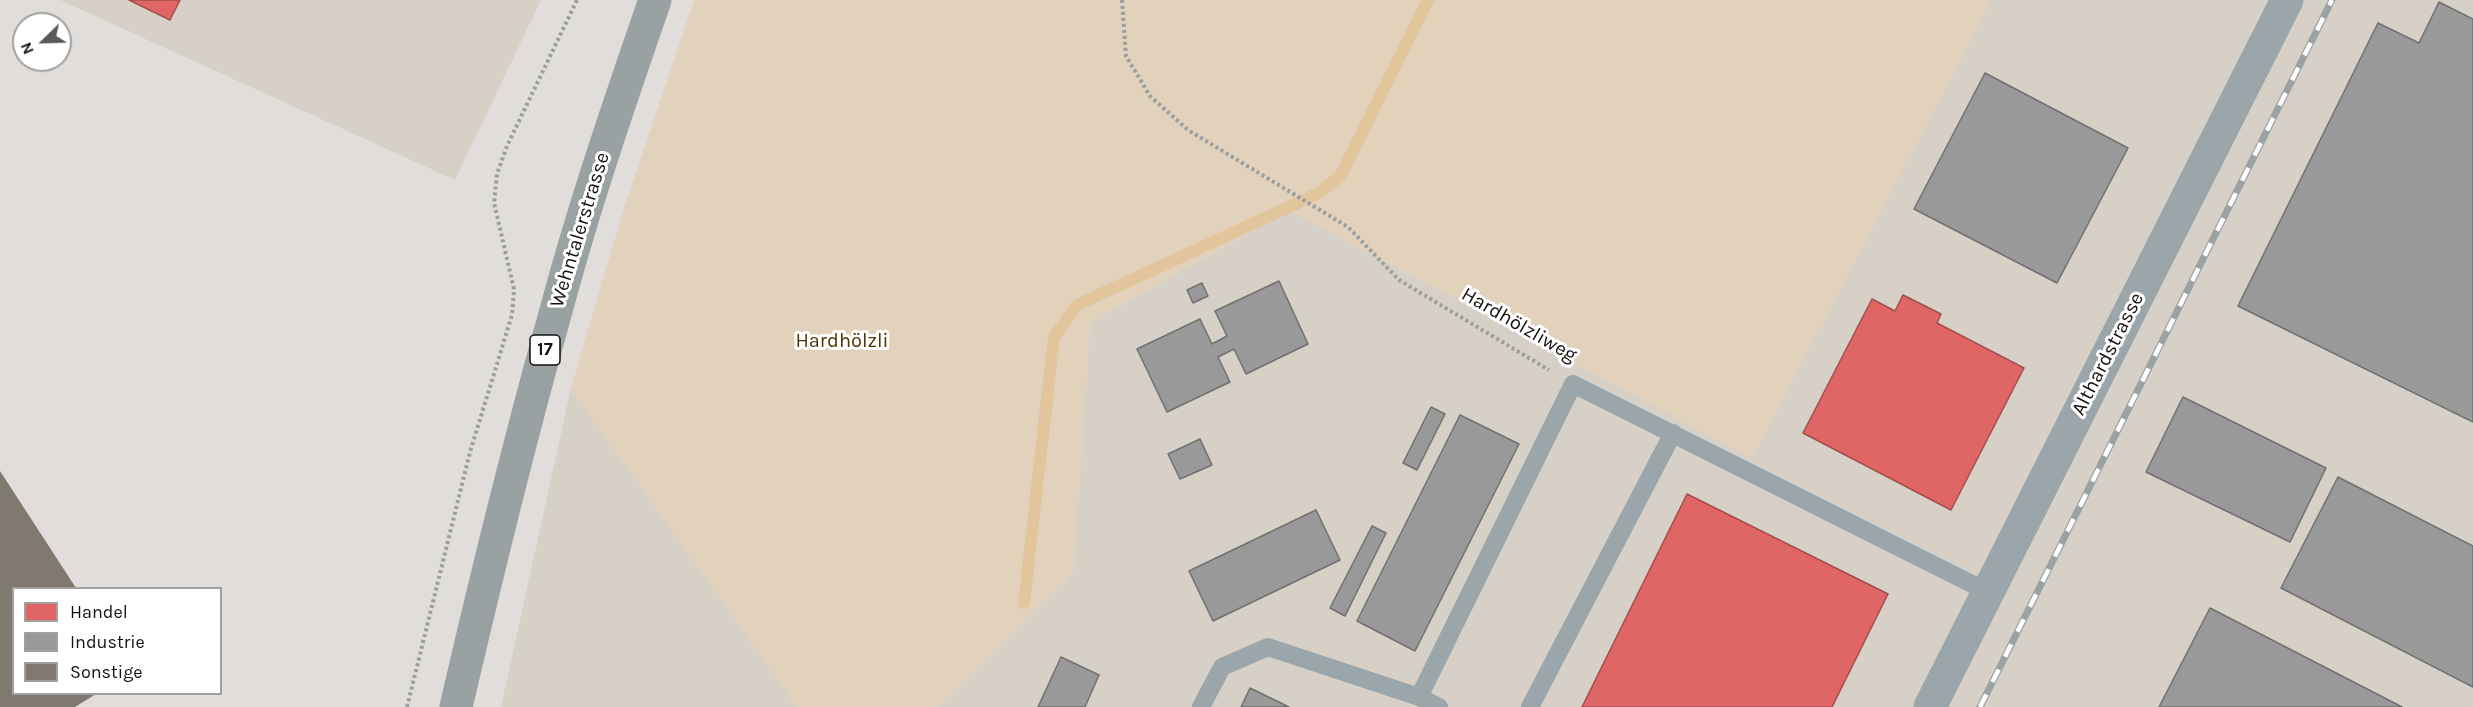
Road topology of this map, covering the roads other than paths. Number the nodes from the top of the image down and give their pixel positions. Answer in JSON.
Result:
{"nodes":[{"id":1,"x":655,"y":0,"type":"edge"},
{"id":2,"x":2287,"y":0,"type":"edge"},
{"id":3,"x":1673,"y":434,"type":"junction"},
{"id":4,"x":1988,"y":592,"type":"junction"},
{"id":5,"x":1419,"y":697,"type":"junction"},
{"id":6,"x":456,"y":707,"type":"edge"},
{"id":7,"x":1201,"y":707,"type":"edge"},
{"id":8,"x":1439,"y":707,"type":"edge"},
{"id":9,"x":1530,"y":707,"type":"edge"},
{"id":10,"x":1930,"y":707,"type":"edge"}],
"edges":[{"from":1,"to":6,"type":"main road","name":"Wehntalerstrasse","number":"17"},
{"from":2,"to":4,"type":"street","name":"Althardstrasse"},
{"from":3,"to":4,"type":"lane","name":"Hardhölzliweg"},
{"from":3,"to":5,"type":"lane","name":"Hardhölzliweg"},
{"from":3,"to":9,"type":"lane"},
{"from":4,"to":10,"type":"street","name":"Althardstrasse"},
{"from":5,"to":7,"type":"lane"},
{"from":5,"to":8,"type":"lane"}]}
